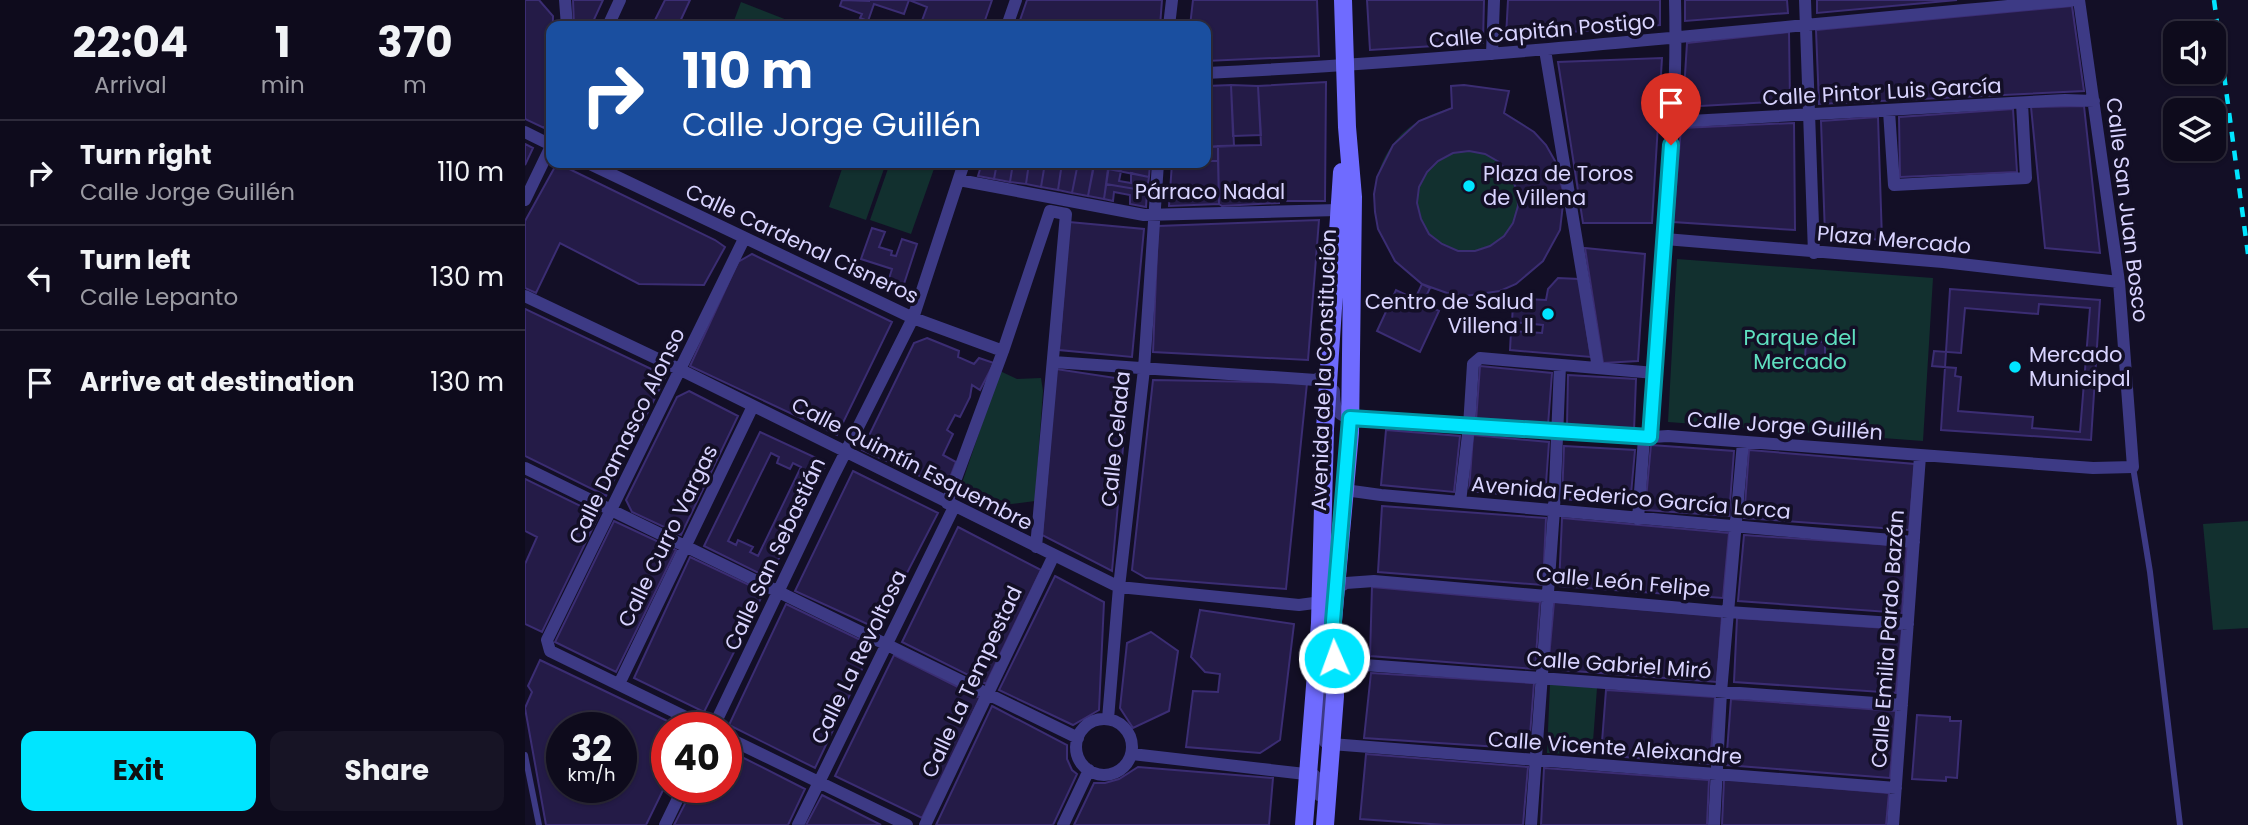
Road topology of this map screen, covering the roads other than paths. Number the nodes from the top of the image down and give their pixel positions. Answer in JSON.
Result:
{"nodes":[{"id":1,"x":565,"y":0,"type":"edge"},
{"id":2,"x":620,"y":0,"type":"edge"},
{"id":3,"x":1016,"y":0,"type":"edge"},
{"id":4,"x":1172,"y":0,"type":"edge"},
{"id":5,"x":1343,"y":0,"type":"edge"},
{"id":6,"x":1494,"y":0,"type":"edge"},
{"id":7,"x":1675,"y":0,"type":"edge"},
{"id":8,"x":1805,"y":0,"type":"edge"},
{"id":9,"x":2077,"y":0,"type":"edge"},
{"id":10,"x":566,"y":21,"type":"edge"},
{"id":11,"x":610,"y":21,"type":"edge"},
{"id":12,"x":1009,"y":21,"type":"edge"},
{"id":13,"x":1170,"y":21,"type":"edge"},
{"id":14,"x":1806,"y":23,"type":"junction"},
{"id":15,"x":1676,"y":39,"type":"junction"},
{"id":16,"x":1545,"y":50,"type":"junction"},
{"id":17,"x":1492,"y":54,"type":"junction"},
{"id":18,"x":1347,"y":66,"type":"junction"},
{"id":19,"x":1211,"y":74,"type":"edge"},
{"id":20,"x":2094,"y":101,"type":"junction"},
{"id":21,"x":2022,"y":103,"type":"junction"},
{"id":22,"x":1889,"y":111,"type":"junction"},
{"id":23,"x":1809,"y":116,"type":"junction"},
{"id":24,"x":1672,"y":122,"type":"junction"},
{"id":25,"x":1347,"y":127,"type":"junction"},
{"id":26,"x":525,"y":132,"type":"edge"},
{"id":27,"x":546,"y":142,"type":"edge"},
{"id":28,"x":546,"y":156,"type":"edge"},
{"id":29,"x":598,"y":168,"type":"edge"},
{"id":30,"x":963,"y":168,"type":"edge"},
{"id":31,"x":1158,"y":168,"type":"edge"},
{"id":32,"x":959,"y":180,"type":"junction"},
{"id":33,"x":525,"y":200,"type":"edge"},
{"id":34,"x":1338,"y":210,"type":"junction"},
{"id":35,"x":1154,"y":214,"type":"junction"},
{"id":36,"x":744,"y":239,"type":"junction"},
{"id":37,"x":1665,"y":239,"type":"junction"},
{"id":38,"x":1814,"y":253,"type":"junction"},
{"id":39,"x":2119,"y":282,"type":"junction"},
{"id":40,"x":525,"y":296,"type":"edge"},
{"id":41,"x":913,"y":318,"type":"junction"},
{"id":42,"x":1332,"y":320,"type":"junction"},
{"id":43,"x":1003,"y":351,"type":"junction"},
{"id":44,"x":1053,"y":362,"type":"junction"},
{"id":45,"x":1560,"y":365,"type":"junction"},
{"id":46,"x":1598,"y":368,"type":"junction"},
{"id":47,"x":1144,"y":369,"type":"junction"},
{"id":48,"x":681,"y":370,"type":"junction"},
{"id":49,"x":1329,"y":371,"type":"junction"},
{"id":50,"x":1655,"y":373,"type":"junction"},
{"id":51,"x":753,"y":405,"type":"junction"},
{"id":52,"x":1350,"y":418,"type":"junction"},
{"id":53,"x":1469,"y":426,"type":"junction"},
{"id":54,"x":1556,"y":432,"type":"junction"},
{"id":55,"x":1647,"y":438,"type":"junction"},
{"id":56,"x":1743,"y":442,"type":"junction"},
{"id":57,"x":846,"y":452,"type":"junction"},
{"id":58,"x":1920,"y":456,"type":"junction"},
{"id":59,"x":2133,"y":467,"type":"junction"},
{"id":60,"x":525,"y":468,"type":"edge"},
{"id":61,"x":1345,"y":487,"type":"junction"},
{"id":62,"x":1460,"y":502,"type":"junction"},
{"id":63,"x":950,"y":505,"type":"junction"},
{"id":64,"x":611,"y":510,"type":"junction"},
{"id":65,"x":1554,"y":510,"type":"junction"},
{"id":66,"x":1638,"y":519,"type":"junction"},
{"id":67,"x":1736,"y":528,"type":"junction"},
{"id":68,"x":1914,"y":542,"type":"junction"},
{"id":69,"x":685,"y":546,"type":"junction"},
{"id":70,"x":1036,"y":547,"type":"junction"},
{"id":71,"x":1054,"y":555,"type":"junction"},
{"id":72,"x":1119,"y":587,"type":"junction"},
{"id":73,"x":1336,"y":588,"type":"junction"},
{"id":74,"x":779,"y":592,"type":"junction"},
{"id":75,"x":1548,"y":594,"type":"junction"},
{"id":76,"x":1321,"y":600,"type":"junction"},
{"id":77,"x":1300,"y":605,"type":"junction"},
{"id":78,"x":1728,"y":612,"type":"junction"},
{"id":79,"x":1321,"y":623,"type":"junction"},
{"id":80,"x":1908,"y":624,"type":"junction"},
{"id":81,"x":887,"y":644,"type":"junction"},
{"id":82,"x":1334,"y":658,"type":"junction"},
{"id":83,"x":1542,"y":678,"type":"junction"},
{"id":84,"x":1317,"y":683,"type":"junction"},
{"id":85,"x":618,"y":684,"type":"junction"},
{"id":86,"x":1721,"y":692,"type":"junction"},
{"id":87,"x":988,"y":694,"type":"junction"},
{"id":88,"x":1902,"y":705,"type":"junction"},
{"id":89,"x":677,"y":712,"type":"edge"},
{"id":90,"x":718,"y":712,"type":"edge"},
{"id":91,"x":1108,"y":719,"type":"junction"},
{"id":92,"x":1078,"y":738,"type":"junction"},
{"id":93,"x":742,"y":744,"type":"edge"},
{"id":94,"x":1331,"y":744,"type":"junction"},
{"id":95,"x":1132,"y":754,"type":"junction"},
{"id":96,"x":525,"y":755,"type":"edge"},
{"id":97,"x":1536,"y":761,"type":"junction"},
{"id":98,"x":1089,"y":770,"type":"junction"},
{"id":99,"x":1307,"y":774,"type":"junction"},
{"id":100,"x":1717,"y":775,"type":"junction"},
{"id":101,"x":820,"y":781,"type":"junction"},
{"id":102,"x":1896,"y":788,"type":"junction"},
{"id":103,"x":676,"y":803,"type":"edge"},
{"id":104,"x":1325,"y":824,"type":"edge"},
{"id":105,"x":539,"y":825,"type":"edge"},
{"id":106,"x":665,"y":825,"type":"edge"},
{"id":107,"x":798,"y":825,"type":"edge"},
{"id":108,"x":907,"y":825,"type":"edge"},
{"id":109,"x":925,"y":825,"type":"edge"},
{"id":110,"x":1063,"y":825,"type":"edge"},
{"id":111,"x":1304,"y":825,"type":"edge"},
{"id":112,"x":1531,"y":825,"type":"edge"},
{"id":113,"x":1714,"y":825,"type":"edge"},
{"id":114,"x":1893,"y":825,"type":"edge"},
{"id":115,"x":2180,"y":825,"type":"edge"}],
"edges":[{"from":1,"to":10,"type":"street"},
{"from":2,"to":11,"type":"street"},
{"from":3,"to":12,"type":"street"},
{"from":4,"to":13,"type":"street"},
{"from":5,"to":18,"type":"street","name":"Avenida de la Constitución"},
{"from":6,"to":17,"type":"street"},
{"from":7,"to":15,"type":"street"},
{"from":8,"to":14,"type":"street"},
{"from":9,"to":14,"type":"street","name":"Calle Capitán Postigo"},
{"from":9,"to":20,"type":"street","name":"Calle San Juan Bosco"},
{"from":14,"to":15,"type":"street","name":"Calle Capitán Postigo"},
{"from":14,"to":23,"type":"street"},
{"from":15,"to":16,"type":"street","name":"Calle Capitán Postigo"},
{"from":15,"to":24,"type":"street"},
{"from":16,"to":17,"type":"street","name":"Calle Capitán Postigo"},
{"from":16,"to":46,"type":"street"},
{"from":17,"to":18,"type":"street","name":"Calle Capitán Postigo"},
{"from":18,"to":19,"type":"street","name":"Calle Capitán Postigo"},
{"from":18,"to":25,"type":"street","name":"Avenida de la Constitución"},
{"from":20,"to":21,"type":"street","name":"Calle Pintor Luis García"},
{"from":20,"to":39,"type":"street","name":"Calle San Juan Bosco"},
{"from":21,"to":22,"type":"street","name":"Calle Pintor Luis García"},
{"from":21,"to":22,"type":"street"},
{"from":22,"to":23,"type":"street","name":"Calle Pintor Luis García"},
{"from":23,"to":24,"type":"street","name":"Calle Pintor Luis García"},
{"from":23,"to":38,"type":"street"},
{"from":24,"to":37,"type":"street"},
{"from":25,"to":34,"type":"street"},
{"from":25,"to":52,"type":"street","name":"Avenida de la Constitución"},
{"from":26,"to":27,"type":"street"},
{"from":28,"to":33,"type":"street"},
{"from":29,"to":36,"type":"street","name":"Calle Cardenal Cisneros"},
{"from":30,"to":32,"type":"street","name":"Calle San Sebastián"},
{"from":31,"to":35,"type":"street","name":"Calle Celada"},
{"from":32,"to":35,"type":"street","name":"Párraco Nadal"},
{"from":32,"to":41,"type":"street","name":"Calle San Sebastián"},
{"from":34,"to":35,"type":"street","name":"Párraco Nadal"},
{"from":34,"to":42,"type":"street"},
{"from":35,"to":47,"type":"street","name":"Calle Celada"},
{"from":36,"to":41,"type":"street","name":"Calle Cardenal Cisneros"},
{"from":36,"to":48,"type":"street","name":"Calle Damasco Alonso"},
{"from":37,"to":38,"type":"street","name":"Plaza Mercado"},
{"from":37,"to":50,"type":"street"},
{"from":38,"to":39,"type":"street","name":"Plaza Mercado"},
{"from":39,"to":59,"type":"street","name":"Calle San Juan Bosco"},
{"from":40,"to":48,"type":"street","name":"Calle Quimtín Esquembre"},
{"from":41,"to":43,"type":"street","name":"Calle Cardenal Cisneros"},
{"from":41,"to":57,"type":"street","name":"Calle San Sebastián"},
{"from":42,"to":49,"type":"street"},
{"from":42,"to":52,"type":"street"},
{"from":43,"to":44,"type":"street","name":"Calle La Revoltosa"},
{"from":43,"to":63,"type":"street","name":"Calle La Revoltosa"},
{"from":44,"to":47,"type":"street"},
{"from":44,"to":70,"type":"street"},
{"from":45,"to":46,"type":"street"},
{"from":45,"to":53,"type":"street"},
{"from":45,"to":54,"type":"street"},
{"from":46,"to":50,"type":"street"},
{"from":47,"to":49,"type":"street"},
{"from":47,"to":72,"type":"street","name":"Calle Celada"},
{"from":48,"to":51,"type":"street","name":"Calle Quimtín Esquembre"},
{"from":48,"to":64,"type":"street","name":"Calle Damasco Alonso"},
{"from":49,"to":76,"type":"street"},
{"from":50,"to":55,"type":"street"},
{"from":51,"to":57,"type":"street","name":"Calle Quimtín Esquembre"},
{"from":51,"to":69,"type":"street","name":"Calle Curro Vargas"},
{"from":52,"to":53,"type":"street","name":"Calle Jorge Guillén"},
{"from":52,"to":61,"type":"street","name":"Avenida de la Constitución"},
{"from":53,"to":54,"type":"street","name":"Calle Jorge Guillén"},
{"from":53,"to":62,"type":"street"},
{"from":54,"to":55,"type":"street","name":"Calle Jorge Guillén"},
{"from":54,"to":65,"type":"street"},
{"from":55,"to":56,"type":"street","name":"Calle Jorge Guillén"},
{"from":55,"to":66,"type":"street"},
{"from":56,"to":58,"type":"street","name":"Calle Jorge Guillén"},
{"from":56,"to":67,"type":"street"},
{"from":57,"to":63,"type":"street","name":"Calle Quimtín Esquembre"},
{"from":57,"to":74,"type":"street","name":"Calle San Sebastián"},
{"from":58,"to":59,"type":"street","name":"Calle Jorge Guillén"},
{"from":58,"to":68,"type":"street","name":"Calle Emilia Pardo Bazán"},
{"from":59,"to":115,"type":"lane"},
{"from":60,"to":64,"type":"street"},
{"from":61,"to":62,"type":"street","name":"Avenida Federico García Lorca"},
{"from":61,"to":73,"type":"street","name":"Avenida de la Constitución"},
{"from":62,"to":65,"type":"street","name":"Avenida Federico García Lorca"},
{"from":63,"to":70,"type":"street","name":"Calle Quimtín Esquembre"},
{"from":63,"to":81,"type":"street","name":"Calle La Revoltosa"},
{"from":64,"to":69,"type":"street"},
{"from":64,"to":85,"type":"street","name":"Calle Damasco Alonso"},
{"from":65,"to":66,"type":"street","name":"Avenida Federico García Lorca"},
{"from":65,"to":75,"type":"street"},
{"from":66,"to":67,"type":"street","name":"Avenida Federico García Lorca"},
{"from":67,"to":68,"type":"street","name":"Avenida Federico García Lorca"},
{"from":67,"to":78,"type":"street"},
{"from":68,"to":80,"type":"street","name":"Calle Emilia Pardo Bazán"},
{"from":69,"to":74,"type":"street"},
{"from":69,"to":85,"type":"street","name":"Calle Curro Vargas"},
{"from":70,"to":71,"type":"street","name":"Calle Quimtín Esquembre"},
{"from":71,"to":72,"type":"street","name":"Calle Quimtín Esquembre"},
{"from":71,"to":87,"type":"street","name":"Calle La Tempestad"},
{"from":72,"to":77,"type":"street","name":"Calle Quimtín Esquembre"},
{"from":72,"to":91,"type":"street","name":"Calle Celada"},
{"from":73,"to":75,"type":"street","name":"Calle León Felipe"},
{"from":73,"to":76,"type":"street"},
{"from":73,"to":82,"type":"street","name":"Avenida de la Constitución"},
{"from":74,"to":81,"type":"street"},
{"from":74,"to":90,"type":"street","name":"Calle San Sebastián"},
{"from":75,"to":78,"type":"street","name":"Calle León Felipe"},
{"from":75,"to":83,"type":"street"},
{"from":76,"to":77,"type":"street","name":"Calle Quimtín Esquembre"},
{"from":76,"to":79,"type":"street"},
{"from":77,"to":79,"type":"street"},
{"from":78,"to":80,"type":"street","name":"Calle León Felipe"},
{"from":78,"to":86,"type":"street"},
{"from":79,"to":84,"type":"street"},
{"from":80,"to":88,"type":"street","name":"Calle Emilia Pardo Bazán"},
{"from":81,"to":87,"type":"street"},
{"from":81,"to":101,"type":"street","name":"Calle La Revoltosa"},
{"from":82,"to":83,"type":"street","name":"Calle Gabriel Miró"},
{"from":82,"to":94,"type":"street","name":"Avenida de la Constitución"},
{"from":83,"to":86,"type":"street","name":"Calle Gabriel Miró"},
{"from":83,"to":97,"type":"street"},
{"from":84,"to":94,"type":"street"},
{"from":84,"to":99,"type":"street"},
{"from":85,"to":89,"type":"street"},
{"from":86,"to":88,"type":"street","name":"Calle Gabriel Miró"},
{"from":86,"to":100,"type":"street"},
{"from":87,"to":92,"type":"street"},
{"from":87,"to":109,"type":"street","name":"Calle La Tempestad"},
{"from":88,"to":102,"type":"street","name":"Calle Emilia Pardo Bazán"},
{"from":91,"to":92,"type":"street"},
{"from":91,"to":95,"type":"street"},
{"from":92,"to":98,"type":"street"},
{"from":93,"to":101,"type":"street"},
{"from":94,"to":97,"type":"street","name":"Calle Vicente Aleixandre"},
{"from":94,"to":104,"type":"street","name":"Avenida de la Constitución"},
{"from":95,"to":98,"type":"street"},
{"from":95,"to":99,"type":"street"},
{"from":96,"to":105,"type":"lane"},
{"from":97,"to":100,"type":"street","name":"Calle Vicente Aleixandre"},
{"from":97,"to":112,"type":"street"},
{"from":98,"to":110,"type":"street"},
{"from":99,"to":104,"type":"street"},
{"from":99,"to":111,"type":"street"},
{"from":100,"to":102,"type":"street","name":"Calle Vicente Aleixandre"},
{"from":100,"to":113,"type":"street"},
{"from":101,"to":107,"type":"street","name":"Calle La Revoltosa"},
{"from":101,"to":108,"type":"street"},
{"from":102,"to":114,"type":"street","name":"Calle Emilia Pardo Bazán"},
{"from":103,"to":106,"type":"street"}]}
